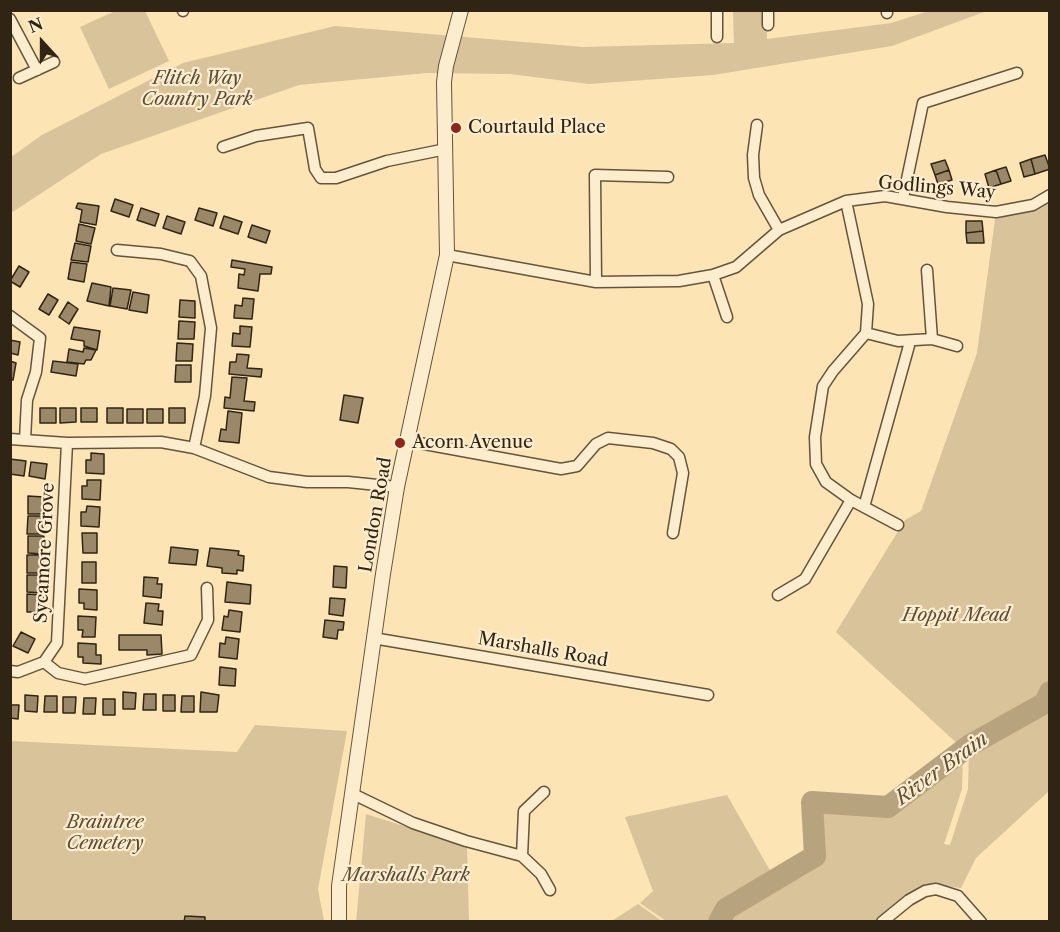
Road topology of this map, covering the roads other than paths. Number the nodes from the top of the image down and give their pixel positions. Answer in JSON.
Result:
{"nodes":[{"id":1,"x":461,"y":10,"type":"edge"},
{"id":2,"x":717,"y":10,"type":"edge"},
{"id":3,"x":768,"y":10,"type":"edge"},
{"id":4,"x":10,"y":19,"type":"edge"},
{"id":5,"x":768,"y":25,"type":"dead end"},
{"id":6,"x":717,"y":37,"type":"dead end"},
{"id":7,"x":54,"y":62,"type":"dead end"},
{"id":8,"x":37,"y":70,"type":"junction"},
{"id":9,"x":1017,"y":73,"type":"dead end"},
{"id":10,"x":19,"y":78,"type":"dead end"},
{"id":11,"x":758,"y":125,"type":"dead end"},
{"id":12,"x":223,"y":147,"type":"dead end"},
{"id":13,"x":446,"y":149,"type":"junction"},
{"id":14,"x":668,"y":177,"type":"dead end"},
{"id":15,"x":1050,"y":195,"type":"edge"},
{"id":16,"x":903,"y":198,"type":"junction"},
{"id":17,"x":846,"y":201,"type":"junction"},
{"id":18,"x":780,"y":230,"type":"junction"},
{"id":19,"x":117,"y":250,"type":"dead end"},
{"id":20,"x":447,"y":255,"type":"junction"},
{"id":21,"x":927,"y":270,"type":"dead end"},
{"id":22,"x":713,"y":275,"type":"junction"},
{"id":23,"x":596,"y":282,"type":"junction"},
{"id":24,"x":10,"y":316,"type":"edge"},
{"id":25,"x":728,"y":317,"type":"dead end"},
{"id":26,"x":866,"y":333,"type":"junction"},
{"id":27,"x":932,"y":339,"type":"junction"},
{"id":28,"x":910,"y":342,"type":"junction"},
{"id":29,"x":957,"y":346,"type":"dead end"},
{"id":30,"x":10,"y":439,"type":"edge"},
{"id":31,"x":25,"y":440,"type":"junction"},
{"id":32,"x":408,"y":441,"type":"junction"},
{"id":33,"x":68,"y":443,"type":"junction"},
{"id":34,"x":194,"y":448,"type":"junction"},
{"id":35,"x":398,"y":487,"type":"junction"},
{"id":36,"x":851,"y":500,"type":"junction"},
{"id":37,"x":864,"y":507,"type":"junction"},
{"id":38,"x":898,"y":525,"type":"dead end"},
{"id":39,"x":673,"y":533,"type":"dead end"},
{"id":40,"x":207,"y":588,"type":"dead end"},
{"id":41,"x":778,"y":594,"type":"dead end"},
{"id":42,"x":373,"y":638,"type":"junction"},
{"id":43,"x":44,"y":662,"type":"junction"},
{"id":44,"x":10,"y":671,"type":"edge"},
{"id":45,"x":708,"y":695,"type":"dead end"},
{"id":46,"x":544,"y":792,"type":"dead end"},
{"id":47,"x":353,"y":794,"type":"junction"},
{"id":48,"x":522,"y":856,"type":"junction"},
{"id":49,"x":550,"y":890,"type":"dead end"},
{"id":50,"x":339,"y":921,"type":"edge"},
{"id":51,"x":882,"y":921,"type":"edge"},
{"id":52,"x":981,"y":921,"type":"edge"}],
"edges":[{"from":1,"to":13,"type":"street","name":"London Road"},
{"from":2,"to":6,"type":"street"},
{"from":3,"to":5,"type":"street"},
{"from":4,"to":8,"type":"street"},
{"from":7,"to":8,"type":"street"},
{"from":8,"to":10,"type":"street"},
{"from":9,"to":16,"type":"street"},
{"from":11,"to":18,"type":"street"},
{"from":12,"to":13,"type":"street"},
{"from":13,"to":20,"type":"street","name":"London Road"},
{"from":14,"to":23,"type":"street"},
{"from":15,"to":16,"type":"street","name":"Godlings Way"},
{"from":16,"to":17,"type":"street","name":"Godlings Way"},
{"from":17,"to":18,"type":"street","name":"Godlings Way"},
{"from":17,"to":26,"type":"street"},
{"from":18,"to":22,"type":"street","name":"Godlings Way"},
{"from":19,"to":34,"type":"street"},
{"from":20,"to":23,"type":"street","name":"Godlings Way"},
{"from":20,"to":32,"type":"street","name":"London Road"},
{"from":21,"to":27,"type":"street"},
{"from":22,"to":23,"type":"street","name":"Godlings Way"},
{"from":22,"to":25,"type":"street"},
{"from":24,"to":31,"type":"street"},
{"from":26,"to":28,"type":"street"},
{"from":26,"to":36,"type":"street"},
{"from":27,"to":28,"type":"street"},
{"from":27,"to":29,"type":"street"},
{"from":28,"to":37,"type":"street"},
{"from":30,"to":31,"type":"street"},
{"from":31,"to":33,"type":"street"},
{"from":32,"to":35,"type":"street","name":"London Road"},
{"from":32,"to":39,"type":"street"},
{"from":33,"to":34,"type":"street"},
{"from":33,"to":43,"type":"street","name":"Sycamore Grove"},
{"from":34,"to":35,"type":"street"},
{"from":35,"to":42,"type":"street","name":"London Road"},
{"from":36,"to":37,"type":"street"},
{"from":36,"to":41,"type":"street"},
{"from":37,"to":38,"type":"street"},
{"from":40,"to":43,"type":"street"},
{"from":42,"to":45,"type":"street","name":"Marshalls Road"},
{"from":42,"to":47,"type":"street","name":"London Road"},
{"from":43,"to":44,"type":"street"},
{"from":46,"to":48,"type":"street"},
{"from":47,"to":48,"type":"street"},
{"from":47,"to":50,"type":"street","name":"London Road"},
{"from":48,"to":49,"type":"street"},
{"from":51,"to":52,"type":"street"}]}
